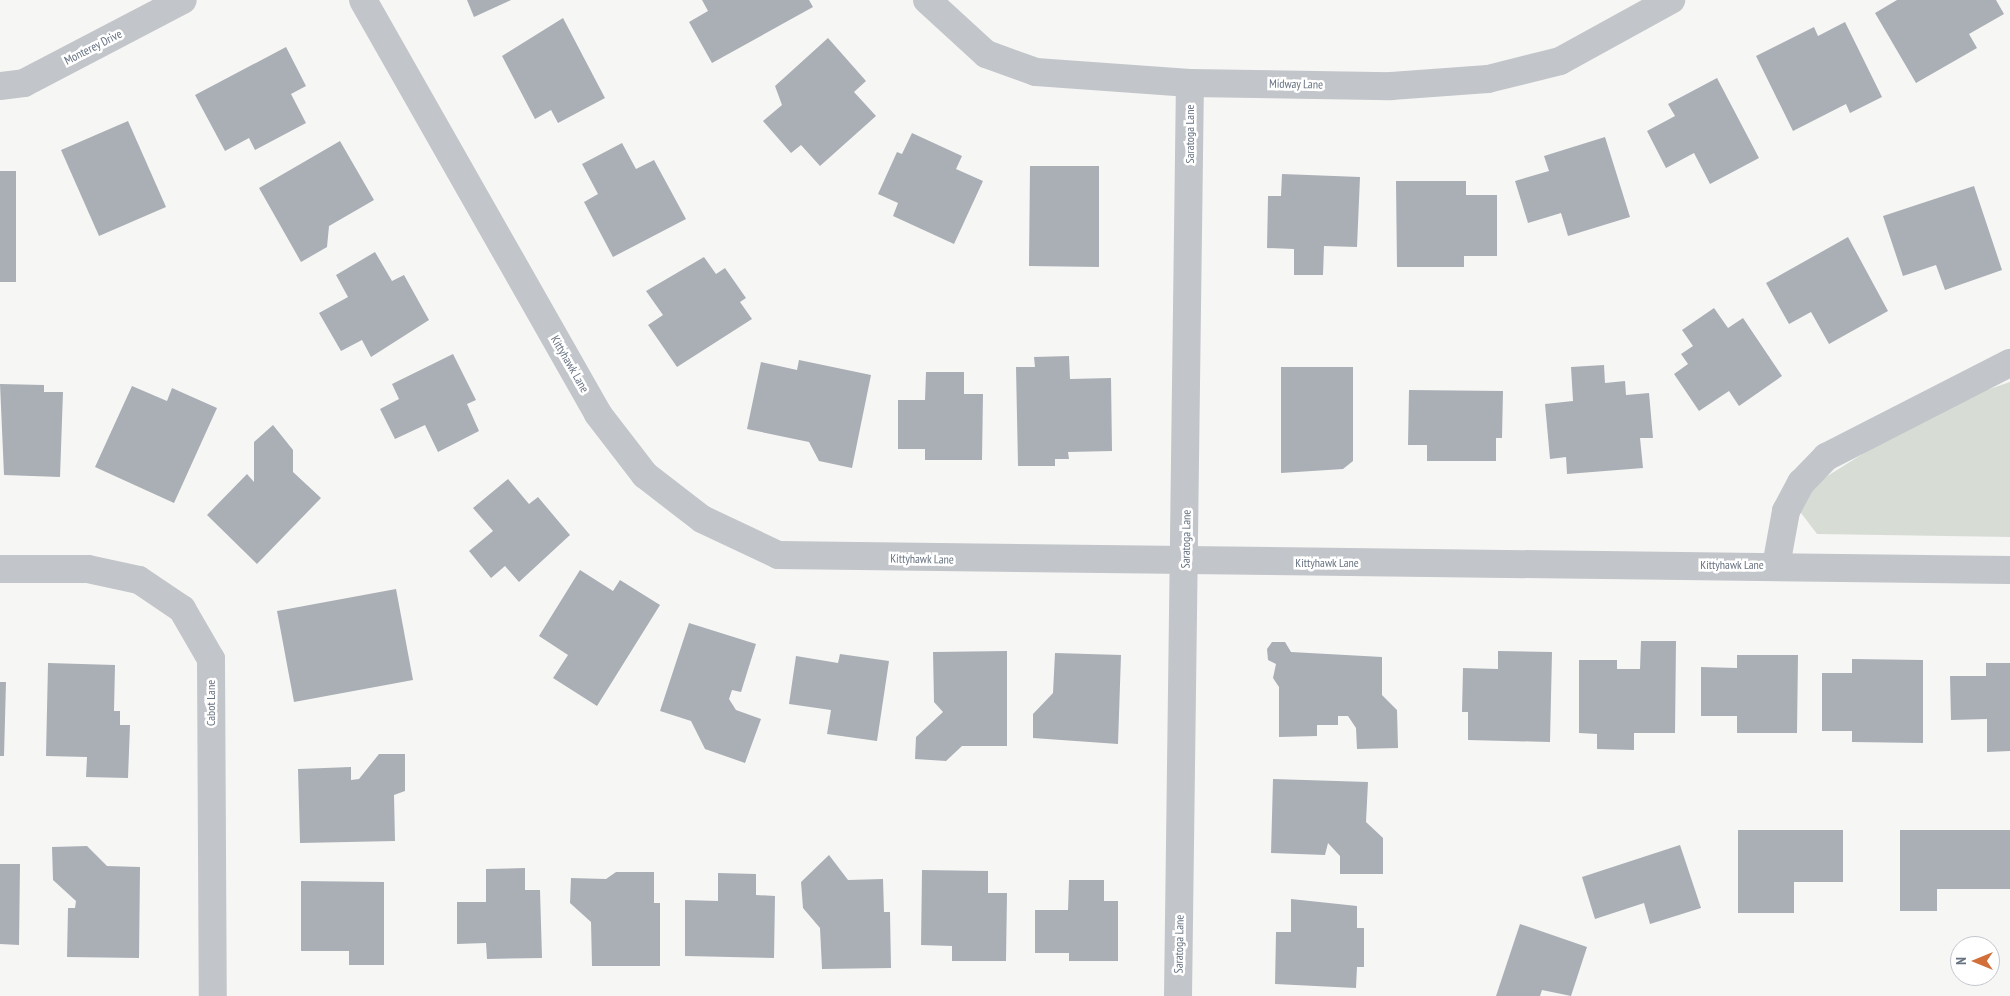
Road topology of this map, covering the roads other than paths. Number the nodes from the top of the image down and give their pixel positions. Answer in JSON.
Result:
{"nodes":[{"id":1,"x":183,"y":0,"type":"edge"},
{"id":2,"x":363,"y":0,"type":"edge"},
{"id":3,"x":928,"y":0,"type":"edge"},
{"id":4,"x":1671,"y":0,"type":"edge"},
{"id":5,"x":1190,"y":83,"type":"junction"},
{"id":6,"x":0,"y":86,"type":"edge"},
{"id":7,"x":2010,"y":363,"type":"edge"},
{"id":8,"x":1186,"y":563,"type":"junction"},
{"id":9,"x":1776,"y":566,"type":"junction"},
{"id":10,"x":0,"y":569,"type":"edge"},
{"id":11,"x":2010,"y":570,"type":"edge"},
{"id":12,"x":213,"y":996,"type":"edge"},
{"id":13,"x":1178,"y":996,"type":"edge"}],
"edges":[{"from":1,"to":6,"type":"street","name":"Monterey Drive"},
{"from":2,"to":8,"type":"street","name":"Kittyhawk Lane"},
{"from":3,"to":5,"type":"street","name":"Midway Lane"},
{"from":4,"to":5,"type":"street","name":"Midway Lane"},
{"from":5,"to":8,"type":"street","name":"Saratoga Lane"},
{"from":7,"to":9,"type":"street","name":"Kittyhawk Lane"},
{"from":8,"to":9,"type":"street","name":"Kittyhawk Lane"},
{"from":8,"to":13,"type":"street","name":"Saratoga Lane"},
{"from":9,"to":11,"type":"street","name":"Kittyhawk Lane"},
{"from":10,"to":12,"type":"street","name":"Cabot Lane"}]}
